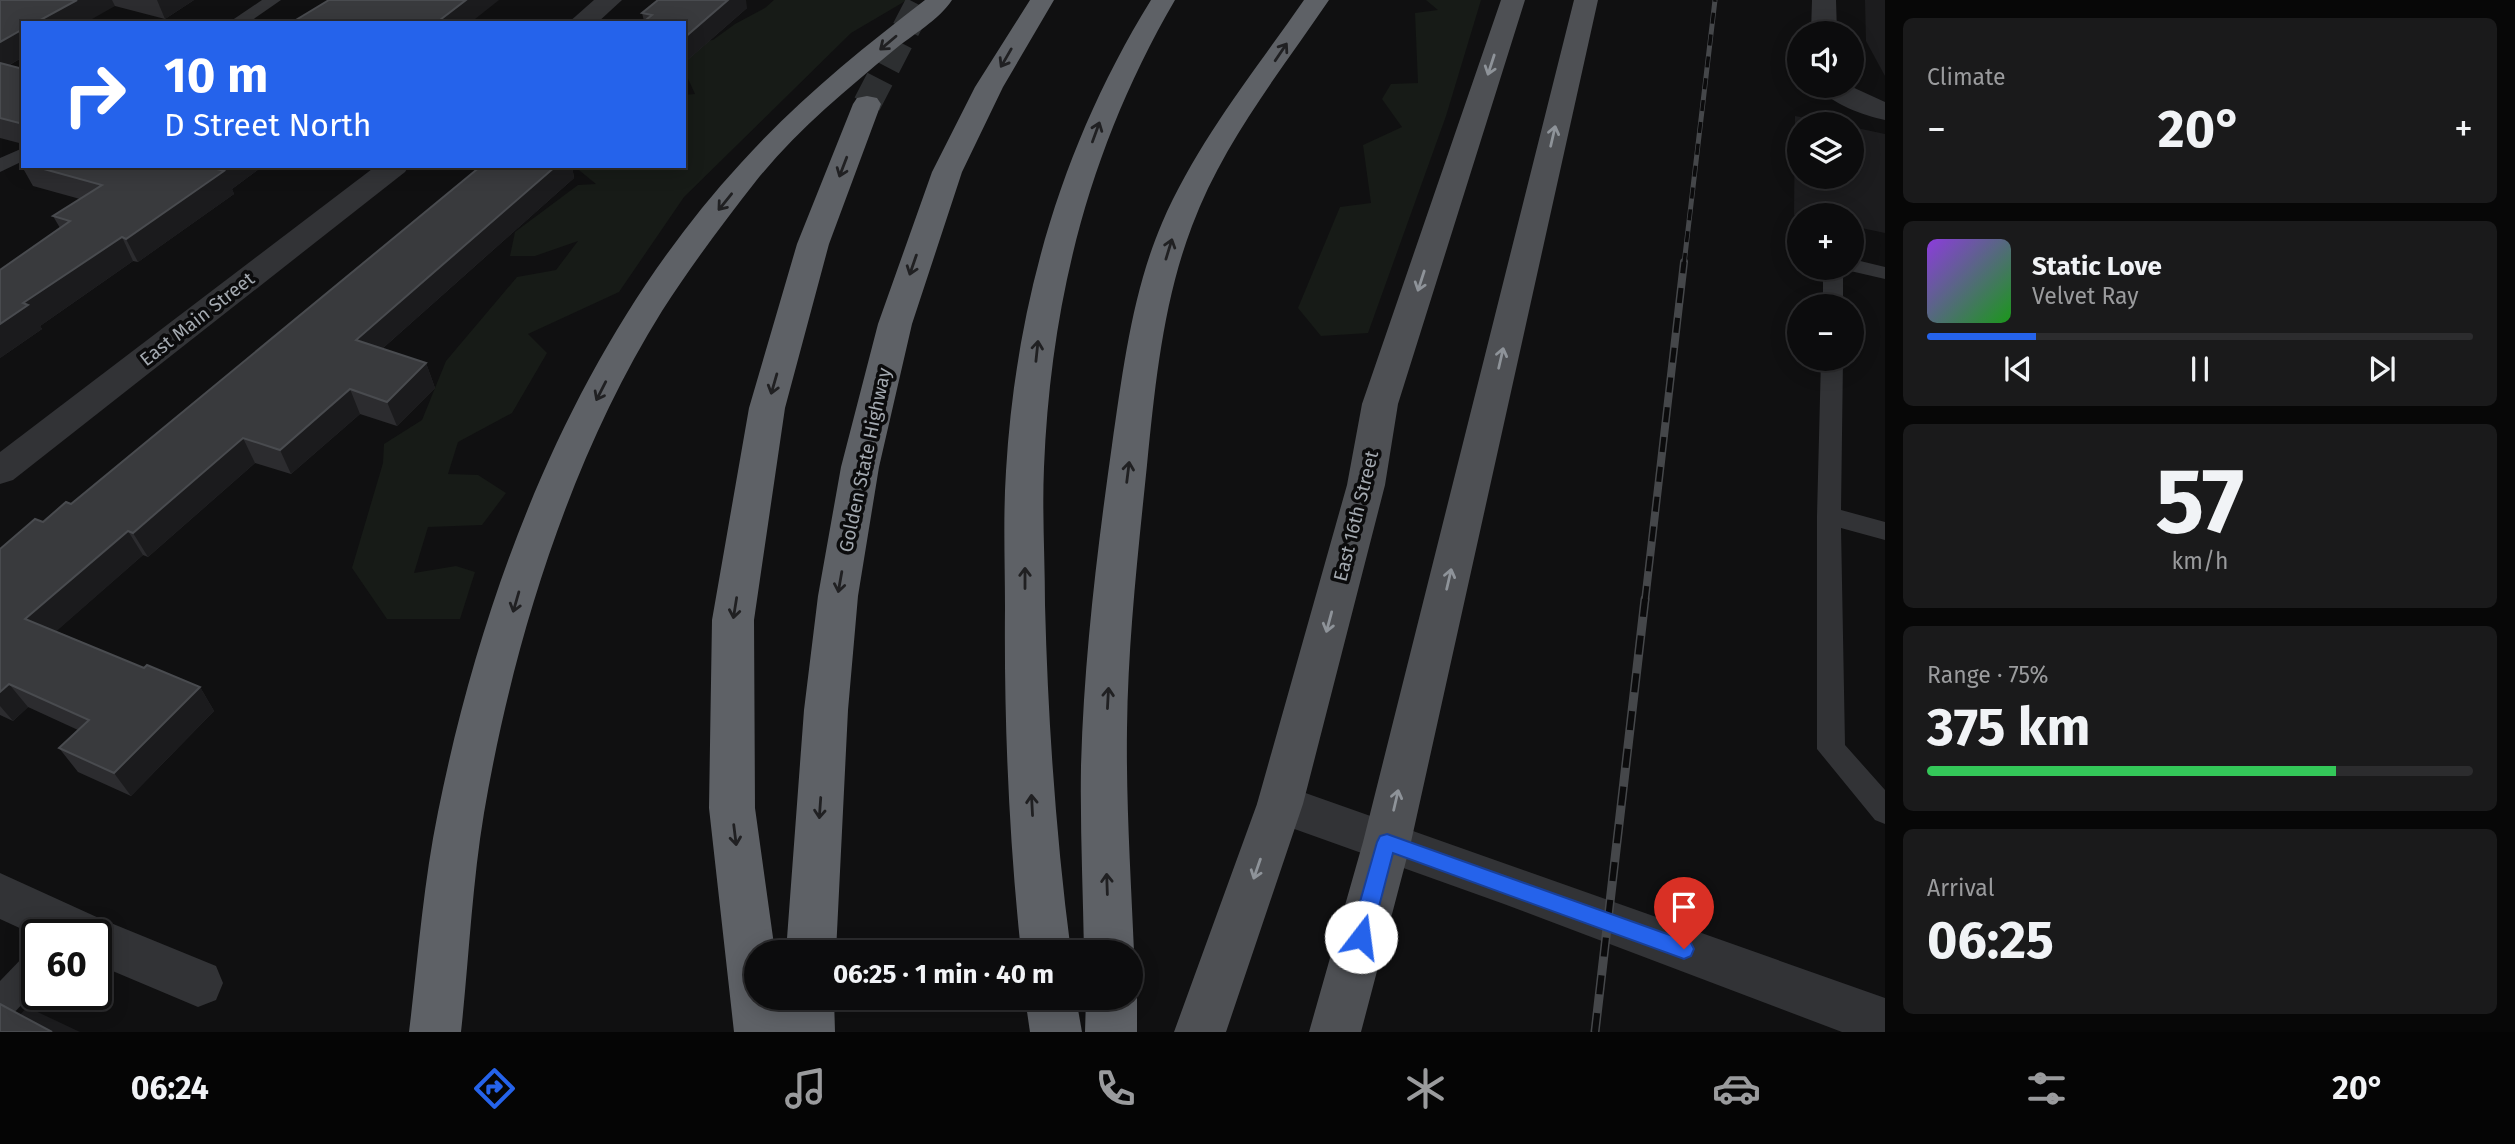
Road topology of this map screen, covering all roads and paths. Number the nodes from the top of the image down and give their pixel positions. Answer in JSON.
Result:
{"nodes":[{"id":1,"x":273,"y":0,"type":"edge"},
{"id":2,"x":610,"y":0,"type":"edge"},
{"id":3,"x":940,"y":0,"type":"edge"},
{"id":4,"x":1042,"y":0,"type":"edge"},
{"id":5,"x":1163,"y":0,"type":"edge"},
{"id":6,"x":1317,"y":0,"type":"edge"},
{"id":7,"x":1513,"y":0,"type":"edge"},
{"id":8,"x":1586,"y":0,"type":"edge"},
{"id":9,"x":1824,"y":0,"type":"edge"},
{"id":10,"x":239,"y":21,"type":"edge"},
{"id":11,"x":584,"y":21,"type":"edge"},
{"id":12,"x":1824,"y":21,"type":"edge"},
{"id":13,"x":1851,"y":98,"type":"edge"},
{"id":14,"x":867,"y":104,"type":"tunnel mouth"},
{"id":15,"x":1885,"y":112,"type":"edge"},
{"id":16,"x":21,"y":154,"type":"edge"},
{"id":17,"x":0,"y":166,"type":"edge"},
{"id":18,"x":392,"y":168,"type":"edge"},
{"id":19,"x":1864,"y":268,"type":"edge"},
{"id":20,"x":1885,"y":273,"type":"edge"},
{"id":21,"x":1832,"y":371,"type":"edge"},
{"id":22,"x":0,"y":471,"type":"edge"},
{"id":23,"x":1829,"y":516,"type":"junction"},
{"id":24,"x":1885,"y":531,"type":"edge"},
{"id":25,"x":1280,"y":804,"type":"junction"},
{"id":26,"x":1885,"y":811,"type":"edge"},
{"id":27,"x":1387,"y":842,"type":"junction"},
{"id":28,"x":0,"y":895,"type":"edge"},
{"id":29,"x":47,"y":919,"type":"edge"},
{"id":30,"x":812,"y":940,"type":"edge"},
{"id":31,"x":1044,"y":940,"type":"edge"},
{"id":32,"x":1109,"y":940,"type":"edge"},
{"id":33,"x":112,"y":948,"type":"edge"},
{"id":34,"x":21,"y":982,"type":"edge"},
{"id":35,"x":198,"y":983,"type":"dead end"},
{"id":36,"x":0,"y":1004,"type":"edge"},
{"id":37,"x":809,"y":1010,"type":"edge"},
{"id":38,"x":1053,"y":1010,"type":"edge"},
{"id":39,"x":1111,"y":1010,"type":"edge"},
{"id":40,"x":1885,"y":1023,"type":"edge"},
{"id":41,"x":435,"y":1032,"type":"edge"},
{"id":42,"x":760,"y":1032,"type":"edge"},
{"id":43,"x":809,"y":1032,"type":"edge"},
{"id":44,"x":1056,"y":1032,"type":"edge"},
{"id":45,"x":1111,"y":1032,"type":"edge"},
{"id":46,"x":1200,"y":1032,"type":"edge"},
{"id":47,"x":1335,"y":1032,"type":"edge"}],
"edges":[{"from":1,"to":10,"type":"lane"},
{"from":2,"to":11,"type":"street"},
{"from":3,"to":41,"type":"highway","one_way":true},
{"from":4,"to":30,"type":"highway","name":"Golden State Highway","one_way":true},
{"from":31,"to":5,"type":"highway","one_way":true},
{"from":32,"to":6,"type":"highway","one_way":true},
{"from":7,"to":25,"type":"main road","name":"East 16th Street","one_way":true},
{"from":27,"to":8,"type":"main road","one_way":true},
{"from":9,"to":12,"type":"street"},
{"from":13,"to":15,"type":"street"},
{"from":14,"to":42,"type":"highway","one_way":true},
{"from":16,"to":17,"type":"lane"},
{"from":18,"to":22,"type":"street","name":"East Main Street"},
{"from":19,"to":20,"type":"lane"},
{"from":21,"to":23,"type":"lane"},
{"from":23,"to":24,"type":"lane"},
{"from":23,"to":26,"type":"lane"},
{"from":25,"to":27,"type":"street"},
{"from":25,"to":46,"type":"main road","name":"East 16th Street","one_way":true},
{"from":27,"to":40,"type":"street"},
{"from":27,"to":47,"type":"main road"},
{"from":28,"to":29,"type":"street"},
{"from":33,"to":35,"type":"street"},
{"from":34,"to":36,"type":"lane"},
{"from":37,"to":43,"type":"highway"},
{"from":38,"to":44,"type":"highway"},
{"from":39,"to":45,"type":"highway"}]}
